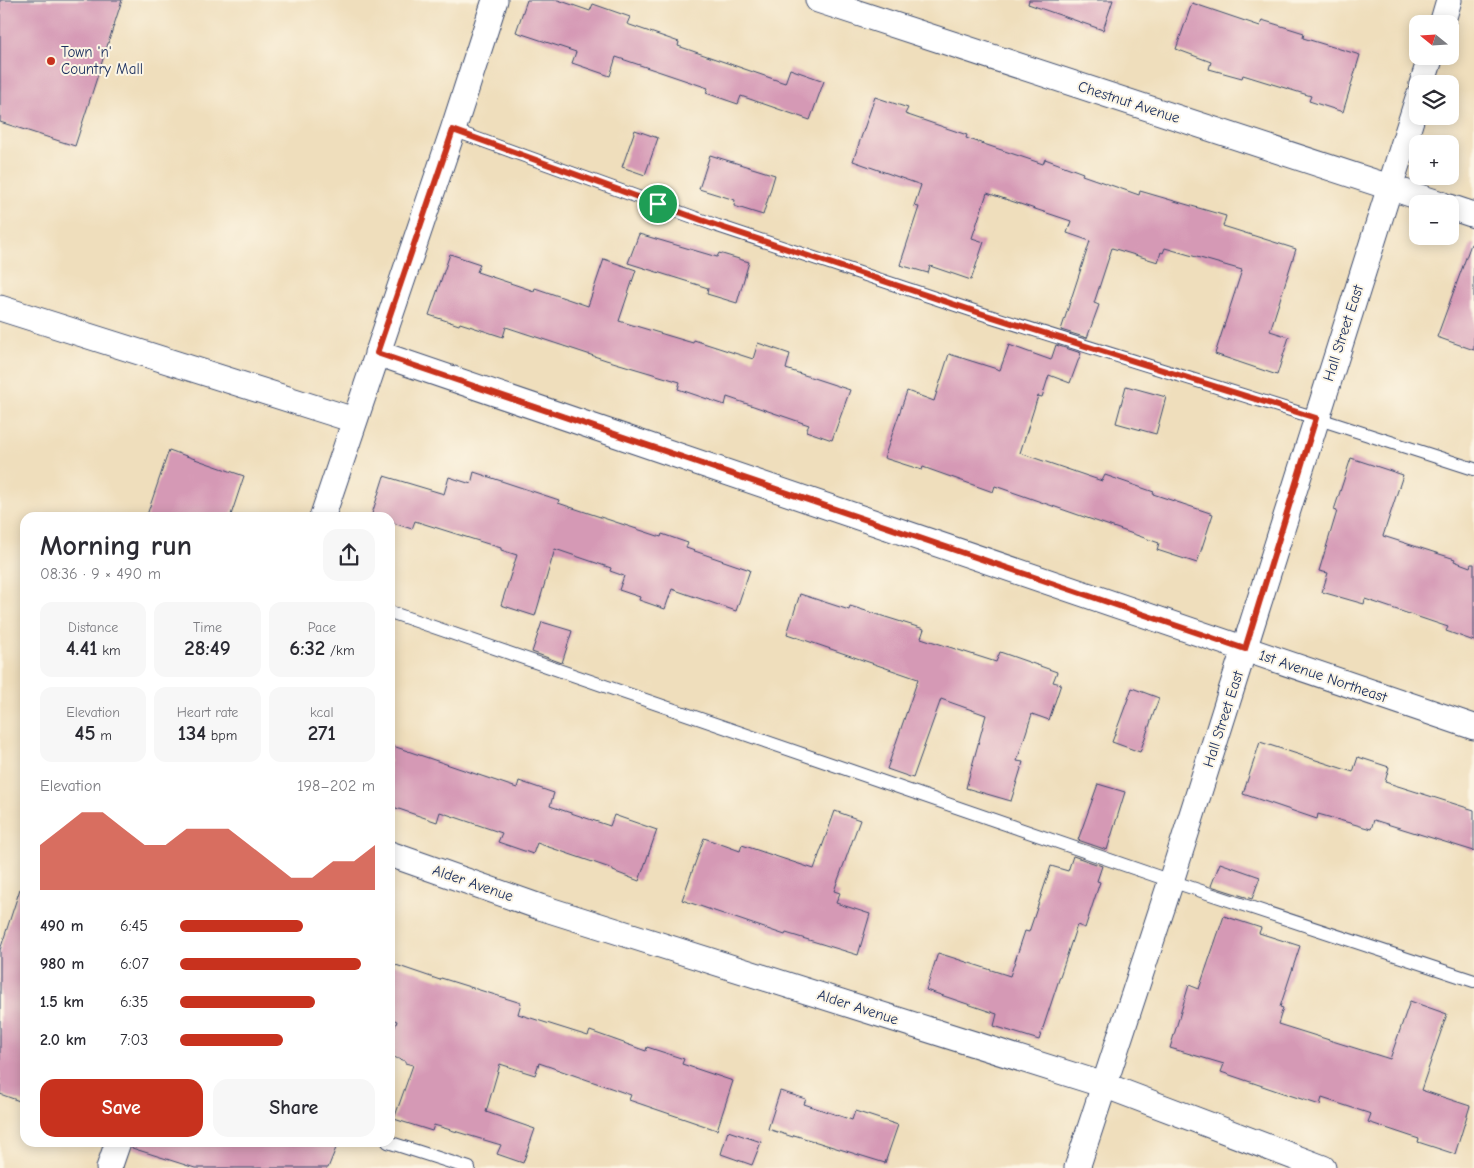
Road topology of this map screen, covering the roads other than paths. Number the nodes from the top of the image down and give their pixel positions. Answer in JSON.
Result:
{"nodes":[{"id":1,"x":495,"y":0,"type":"edge"},
{"id":2,"x":818,"y":0,"type":"edge"},
{"id":3,"x":1449,"y":0,"type":"edge"},
{"id":4,"x":1445,"y":15,"type":"edge"},
{"id":5,"x":1409,"y":125,"type":"edge"},
{"id":6,"x":453,"y":130,"type":"junction"},
{"id":7,"x":1389,"y":186,"type":"junction"},
{"id":8,"x":1415,"y":195,"type":"edge"},
{"id":9,"x":1459,"y":210,"type":"edge"},
{"id":10,"x":1474,"y":215,"type":"edge"},
{"id":11,"x":0,"y":308,"type":"edge"},
{"id":12,"x":377,"y":353,"type":"junction"},
{"id":13,"x":1316,"y":418,"type":"junction"},
{"id":14,"x":354,"y":420,"type":"junction"},
{"id":15,"x":1474,"y":470,"type":"edge"},
{"id":16,"x":324,"y":512,"type":"edge"},
{"id":17,"x":395,"y":614,"type":"edge"},
{"id":18,"x":1245,"y":649,"type":"junction"},
{"id":19,"x":1474,"y":727,"type":"edge"},
{"id":20,"x":395,"y":856,"type":"edge"},
{"id":21,"x":1171,"y":881,"type":"junction"},
{"id":22,"x":1474,"y":981,"type":"edge"},
{"id":23,"x":1104,"y":1085,"type":"junction"},
{"id":24,"x":395,"y":1144,"type":"edge"},
{"id":25,"x":116,"y":1147,"type":"edge"},
{"id":26,"x":108,"y":1168,"type":"edge"},
{"id":27,"x":469,"y":1168,"type":"edge"},
{"id":28,"x":1077,"y":1168,"type":"edge"},
{"id":29,"x":1323,"y":1168,"type":"edge"}],
"edges":[{"from":1,"to":6,"type":"street"},
{"from":2,"to":7,"type":"street","name":"Chestnut Avenue"},
{"from":3,"to":4,"type":"street"},
{"from":5,"to":7,"type":"street","name":"Hall Street East"},
{"from":6,"to":12,"type":"street"},
{"from":6,"to":13,"type":"lane"},
{"from":7,"to":8,"type":"street","name":"Chestnut Avenue"},
{"from":7,"to":13,"type":"street","name":"Hall Street East"},
{"from":9,"to":10,"type":"street"},
{"from":11,"to":14,"type":"street"},
{"from":12,"to":14,"type":"street"},
{"from":12,"to":18,"type":"street","name":"1st Avenue Northeast"},
{"from":13,"to":15,"type":"lane"},
{"from":13,"to":18,"type":"street","name":"Hall Street East"},
{"from":14,"to":16,"type":"street"},
{"from":17,"to":21,"type":"lane"},
{"from":18,"to":19,"type":"street","name":"1st Avenue Northeast"},
{"from":18,"to":21,"type":"street","name":"Hall Street East"},
{"from":20,"to":23,"type":"street","name":"Alder Avenue"},
{"from":21,"to":22,"type":"lane"},
{"from":21,"to":23,"type":"street","name":"Hall Street East"},
{"from":23,"to":28,"type":"street","name":"Hall Street East"},
{"from":23,"to":29,"type":"street","name":"Alder Avenue"},
{"from":24,"to":27,"type":"lane"},
{"from":25,"to":26,"type":"street"}]}
